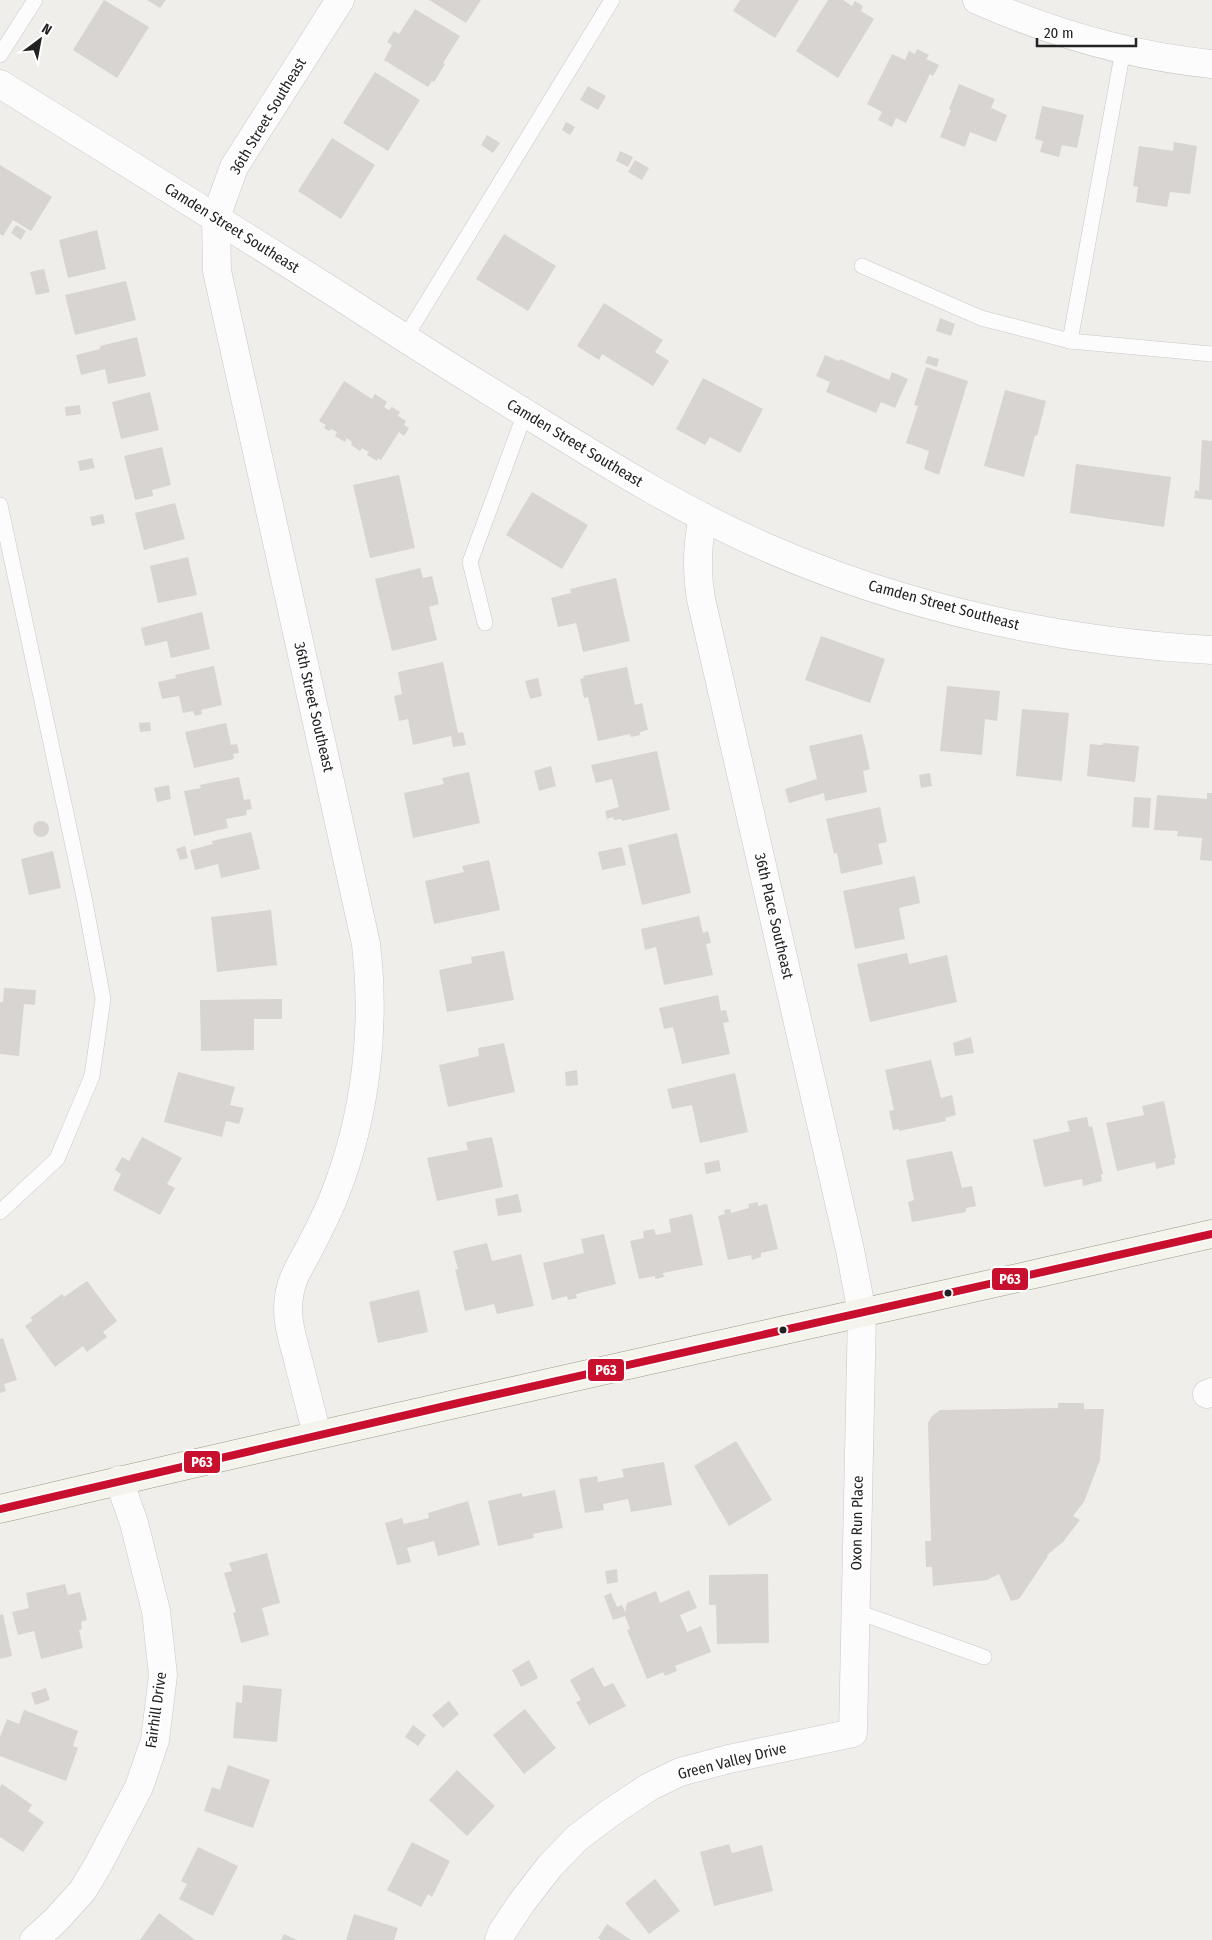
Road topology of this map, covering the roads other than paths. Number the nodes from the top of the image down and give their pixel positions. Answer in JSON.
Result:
{"nodes":[{"id":1,"x":35,"y":0,"type":"edge"},
{"id":2,"x":340,"y":0,"type":"edge"},
{"id":3,"x":612,"y":0,"type":"edge"},
{"id":4,"x":977,"y":0,"type":"edge"},
{"id":5,"x":1123,"y":50,"type":"junction"},
{"id":6,"x":0,"y":55,"type":"edge"},
{"id":7,"x":1212,"y":64,"type":"edge"},
{"id":8,"x":0,"y":84,"type":"edge"},
{"id":9,"x":216,"y":217,"type":"junction"},
{"id":10,"x":862,"y":266,"type":"dead end"},
{"id":11,"x":405,"y":338,"type":"junction"},
{"id":12,"x":1070,"y":341,"type":"junction"},
{"id":13,"x":1212,"y":354,"type":"edge"},
{"id":14,"x":524,"y":413,"type":"junction"},
{"id":15,"x":0,"y":505,"type":"edge"},
{"id":16,"x":703,"y":517,"type":"junction"},
{"id":17,"x":485,"y":623,"type":"dead end"},
{"id":18,"x":1212,"y":650,"type":"edge"},
{"id":19,"x":0,"y":1212,"type":"edge"},
{"id":20,"x":1212,"y":1234,"type":"edge"},
{"id":21,"x":862,"y":1314,"type":"junction"},
{"id":22,"x":317,"y":1434,"type":"junction"},
{"id":23,"x":119,"y":1480,"type":"junction"},
{"id":24,"x":0,"y":1509,"type":"edge"},
{"id":25,"x":855,"y":1611,"type":"junction"},
{"id":26,"x":984,"y":1656,"type":"dead end"},
{"id":27,"x":852,"y":1733,"type":"joint"},
{"id":28,"x":34,"y":1940,"type":"edge"},
{"id":29,"x":499,"y":1940,"type":"edge"}],
"edges":[{"from":1,"to":6,"type":"lane"},
{"from":2,"to":9,"type":"street","name":"36th Street Southeast"},
{"from":3,"to":11,"type":"lane"},
{"from":4,"to":5,"type":"street"},
{"from":5,"to":7,"type":"street"},
{"from":5,"to":12,"type":"lane"},
{"from":8,"to":9,"type":"street","name":"Camden Street Southeast"},
{"from":9,"to":11,"type":"street","name":"Camden Street Southeast"},
{"from":9,"to":22,"type":"street","name":"36th Street Southeast"},
{"from":10,"to":12,"type":"lane"},
{"from":11,"to":14,"type":"street","name":"Camden Street Southeast"},
{"from":12,"to":13,"type":"lane"},
{"from":14,"to":16,"type":"street","name":"Camden Street Southeast"},
{"from":14,"to":17,"type":"lane"},
{"from":15,"to":19,"type":"lane"},
{"from":16,"to":18,"type":"street","name":"Camden Street Southeast"},
{"from":16,"to":21,"type":"street","name":"36th Place Southeast"},
{"from":20,"to":21,"type":"main road"},
{"from":21,"to":22,"type":"main road"},
{"from":21,"to":25,"type":"street","name":"Oxon Run Place"},
{"from":22,"to":23,"type":"main road"},
{"from":23,"to":24,"type":"main road"},
{"from":23,"to":28,"type":"street","name":"Fairhill Drive"},
{"from":25,"to":26,"type":"lane"},
{"from":25,"to":27,"type":"street","name":"Oxon Run Place"},
{"from":27,"to":29,"type":"street","name":"Green Valley Drive"}]}
